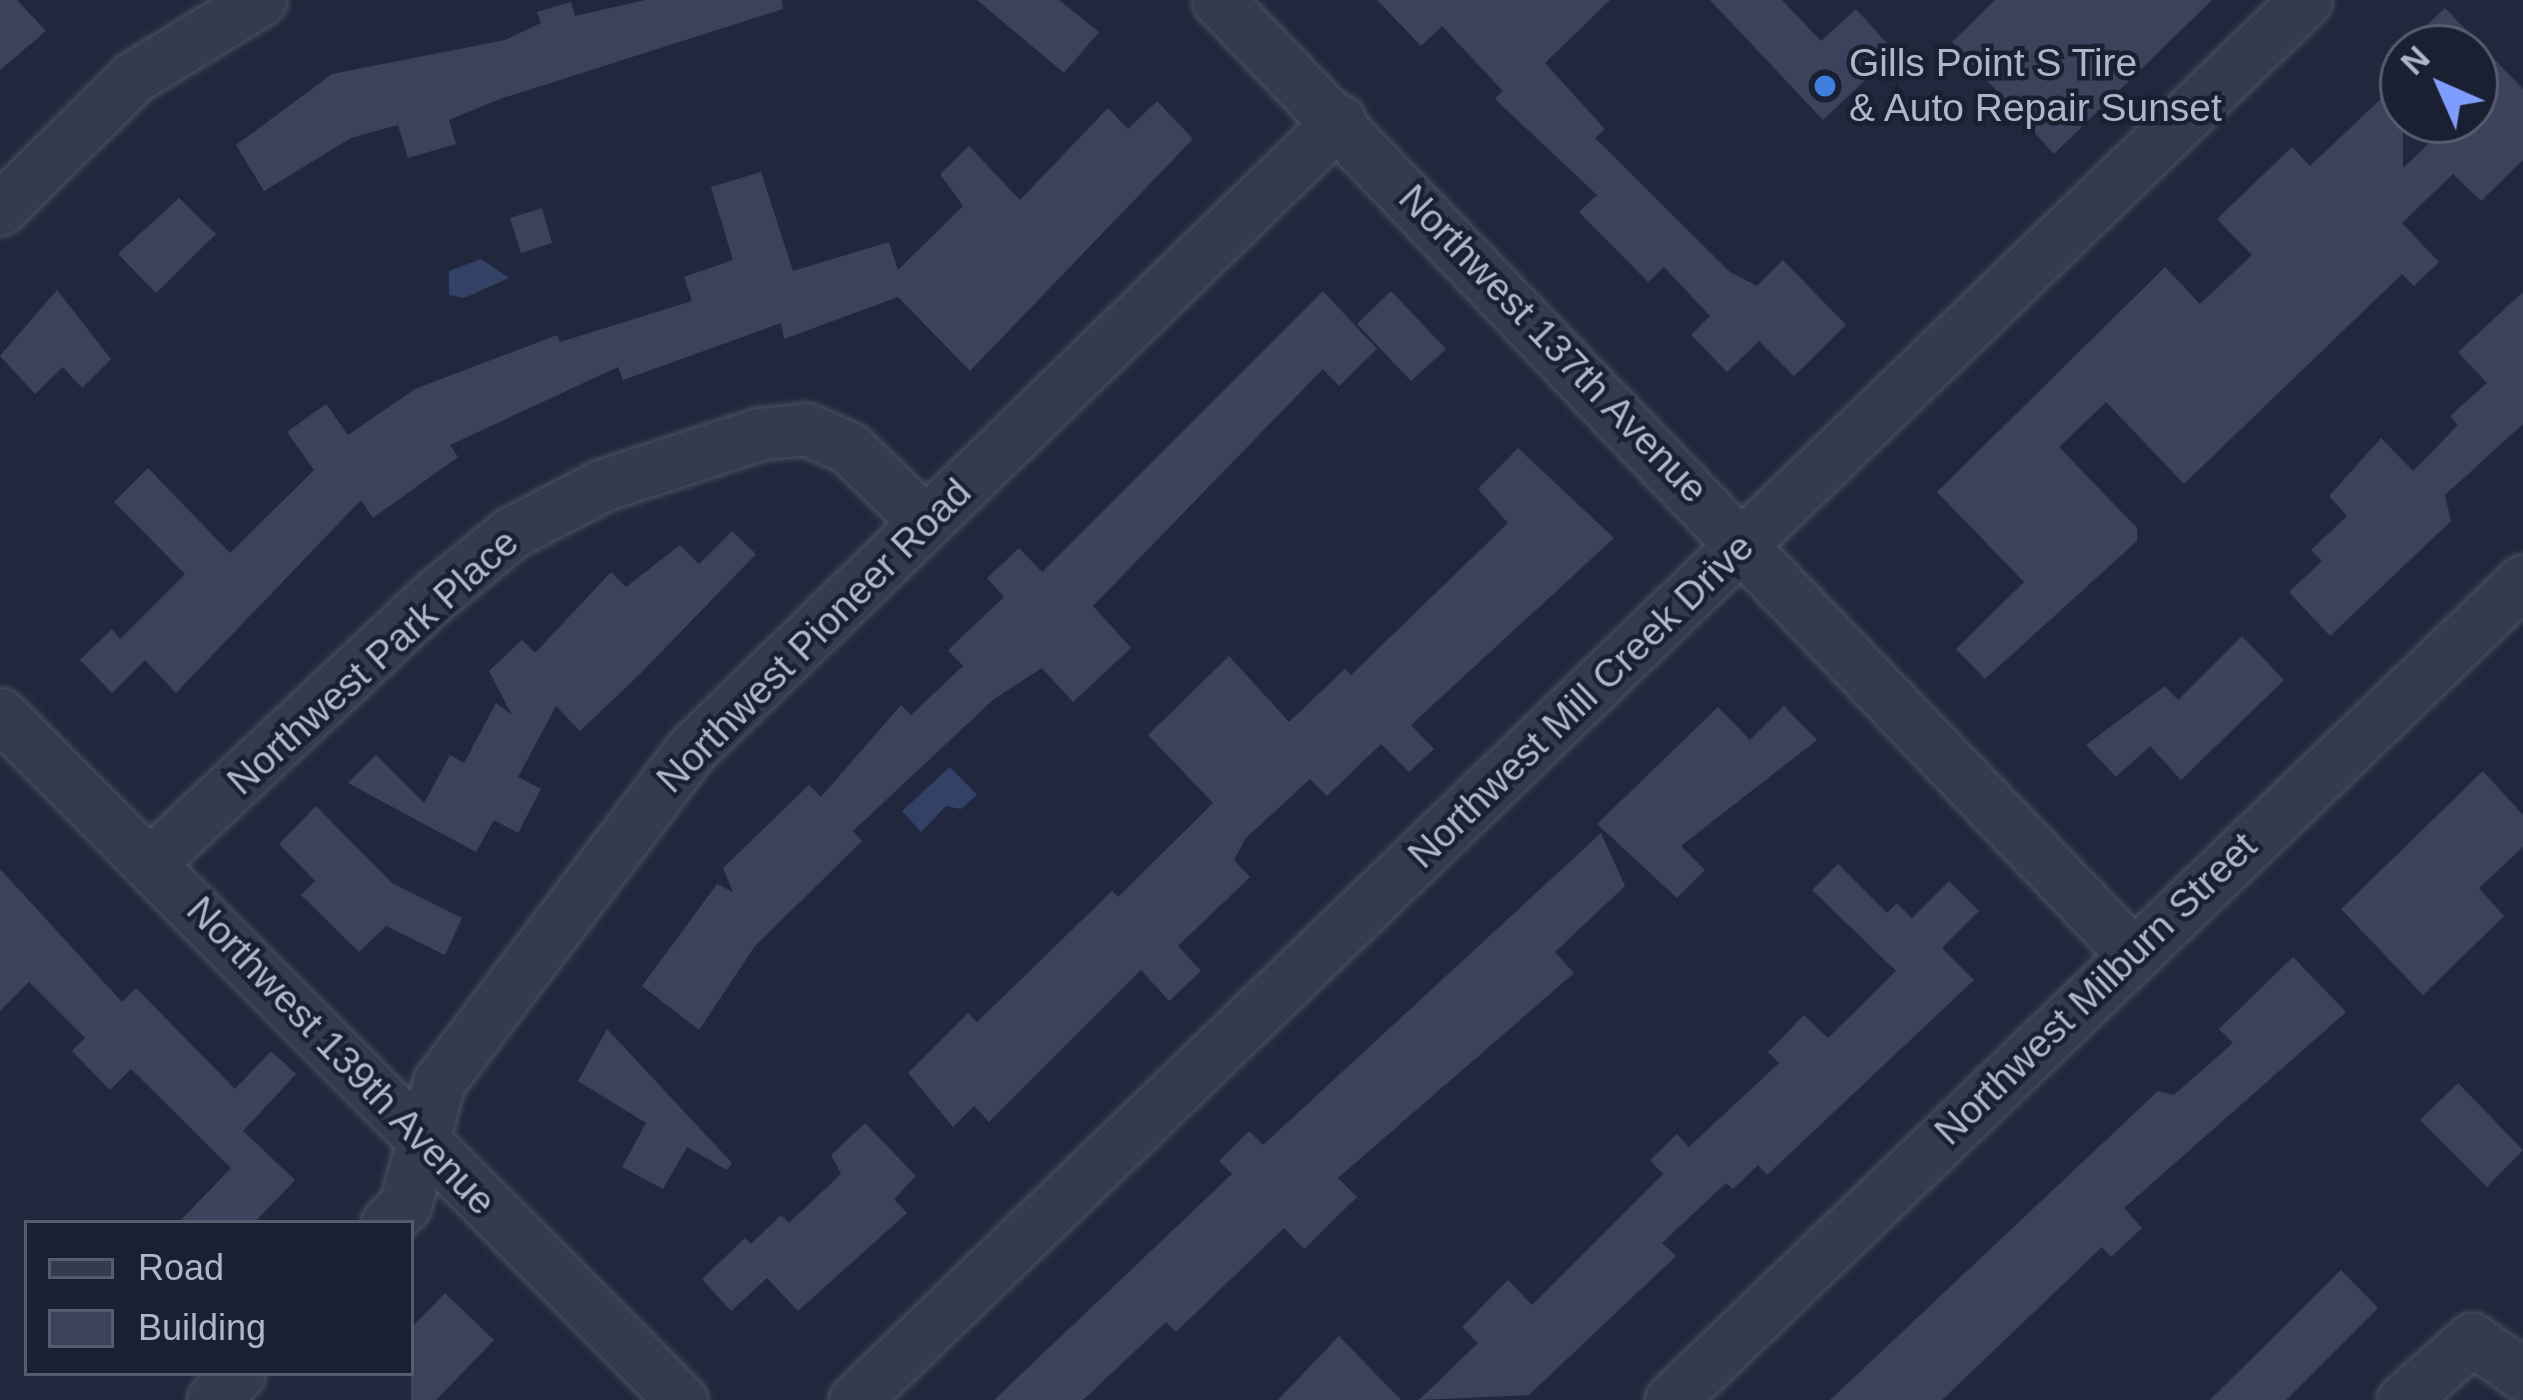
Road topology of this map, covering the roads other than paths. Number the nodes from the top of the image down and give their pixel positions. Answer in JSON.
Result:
{"nodes":[{"id":1,"x":260,"y":0,"type":"edge"},
{"id":2,"x":1218,"y":0,"type":"edge"},
{"id":3,"x":2306,"y":0,"type":"edge"},
{"id":4,"x":1340,"y":120,"type":"junction"},
{"id":5,"x":0,"y":209,"type":"edge"},
{"id":6,"x":926,"y":524,"type":"junction"},
{"id":7,"x":1744,"y":544,"type":"junction"},
{"id":8,"x":2523,"y":580,"type":"edge"},
{"id":9,"x":0,"y":713,"type":"edge"},
{"id":10,"x":152,"y":862,"type":"junction"},
{"id":11,"x":2132,"y":953,"type":"junction"},
{"id":12,"x":422,"y":1143,"type":"junction"},
{"id":13,"x":390,"y":1220,"type":"edge"},
{"id":14,"x":2523,"y":1375,"type":"edge"},
{"id":15,"x":236,"y":1376,"type":"edge"},
{"id":16,"x":213,"y":1400,"type":"edge"},
{"id":17,"x":682,"y":1400,"type":"edge"},
{"id":18,"x":855,"y":1400,"type":"edge"},
{"id":19,"x":1671,"y":1400,"type":"edge"},
{"id":20,"x":2403,"y":1400,"type":"edge"}],
"edges":[{"from":1,"to":5,"type":"street"},
{"from":2,"to":4,"type":"street","name":"Northwest 137th Avenue"},
{"from":3,"to":7,"type":"street","name":"Northwest Mill Creek Drive"},
{"from":4,"to":6,"type":"street","name":"Northwest Pioneer Road"},
{"from":4,"to":7,"type":"street","name":"Northwest 137th Avenue"},
{"from":6,"to":10,"type":"street","name":"Northwest Park Place"},
{"from":6,"to":12,"type":"street","name":"Northwest Pioneer Road"},
{"from":7,"to":11,"type":"street","name":"Northwest 137th Avenue"},
{"from":7,"to":18,"type":"street","name":"Northwest Mill Creek Drive"},
{"from":8,"to":11,"type":"street","name":"Northwest Milburn Street"},
{"from":9,"to":10,"type":"street","name":"Northwest 139th Avenue"},
{"from":10,"to":12,"type":"street","name":"Northwest 139th Avenue"},
{"from":11,"to":19,"type":"street","name":"Northwest Milburn Street"},
{"from":12,"to":13,"type":"street","name":"Northwest Pioneer Road"},
{"from":12,"to":17,"type":"street","name":"Northwest 139th Avenue"},
{"from":14,"to":20,"type":"street"},
{"from":15,"to":16,"type":"street"}]}
